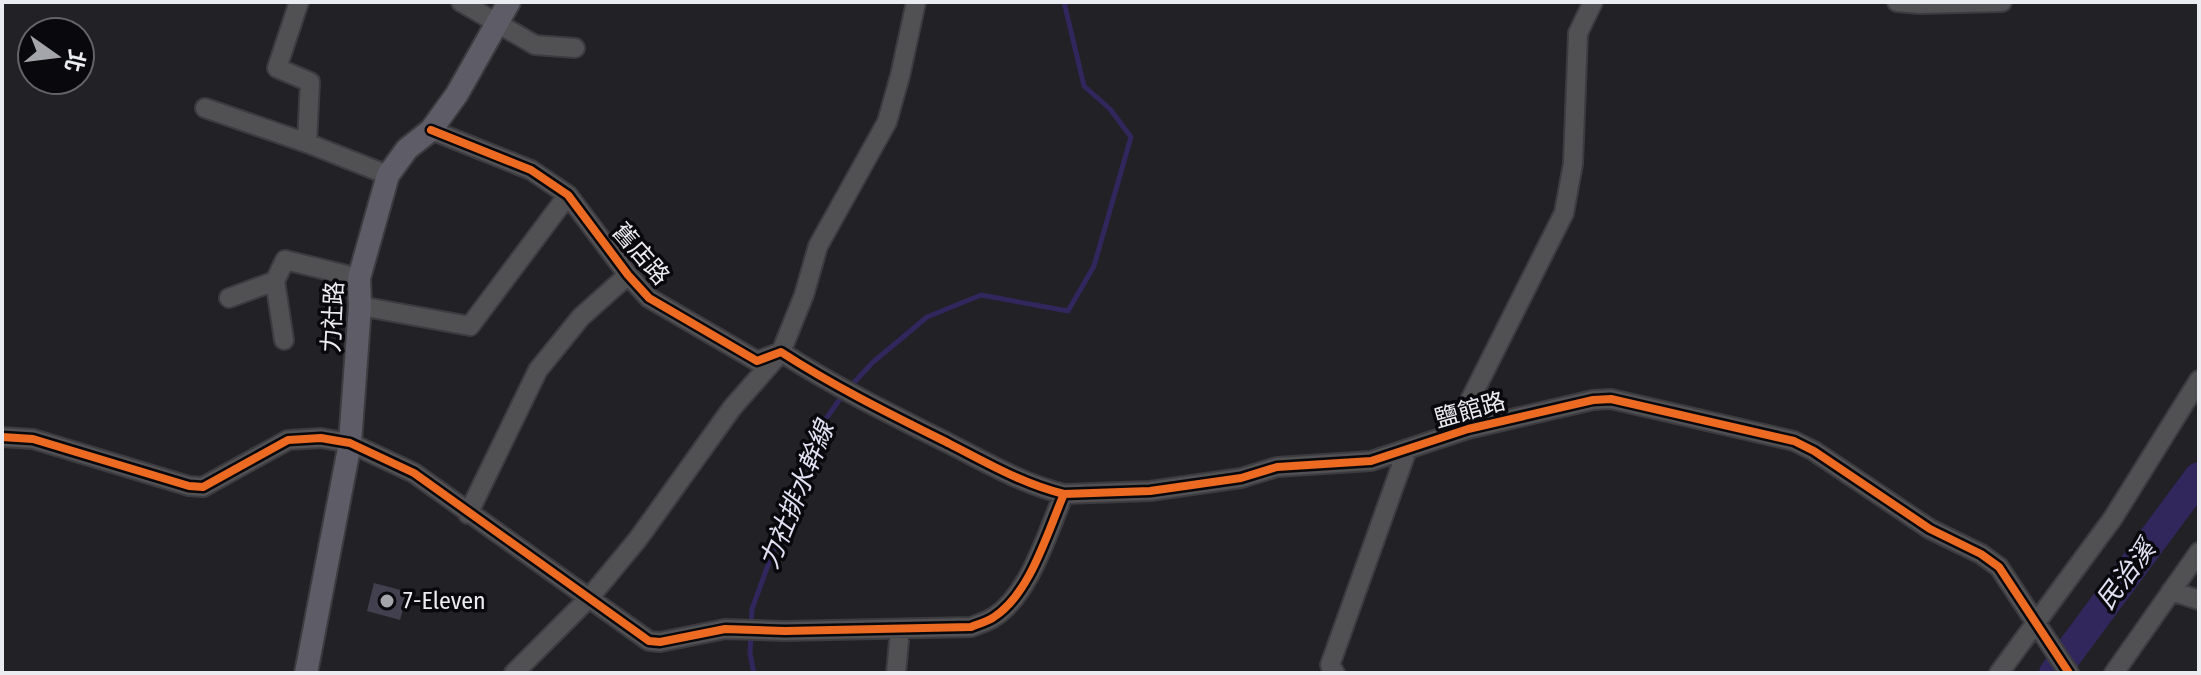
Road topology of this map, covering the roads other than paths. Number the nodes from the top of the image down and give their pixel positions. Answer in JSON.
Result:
{"nodes":[{"id":1,"x":299,"y":2,"type":"edge"},
{"id":2,"x":461,"y":2,"type":"edge"},
{"id":3,"x":509,"y":2,"type":"edge"},
{"id":4,"x":916,"y":2,"type":"edge"},
{"id":5,"x":1593,"y":2,"type":"edge"},
{"id":6,"x":1897,"y":2,"type":"edge"},
{"id":7,"x":2002,"y":2,"type":"edge"},
{"id":8,"x":497,"y":25,"type":"junction"},
{"id":9,"x":575,"y":48,"type":"dead end"},
{"id":10,"x":205,"y":108,"type":"dead end"},
{"id":11,"x":431,"y":130,"type":"junction"},
{"id":12,"x":307,"y":143,"type":"junction"},
{"id":13,"x":388,"y":175,"type":"junction"},
{"id":14,"x":568,"y":195,"type":"junction"},
{"id":15,"x":628,"y":275,"type":"junction"},
{"id":16,"x":359,"y":278,"type":"junction"},
{"id":17,"x":275,"y":281,"type":"junction"},
{"id":18,"x":229,"y":298,"type":"dead end"},
{"id":19,"x":360,"y":306,"type":"junction"},
{"id":20,"x":284,"y":340,"type":"dead end"},
{"id":21,"x":781,"y":352,"type":"junction"},
{"id":22,"x":2199,"y":380,"type":"edge"},
{"id":23,"x":1453,"y":434,"type":"junction"},
{"id":24,"x":2,"y":437,"type":"edge"},
{"id":25,"x":350,"y":443,"type":"junction"},
{"id":26,"x":1407,"y":450,"type":"junction"},
{"id":27,"x":1064,"y":494,"type":"junction"},
{"id":28,"x":468,"y":514,"type":"junction"},
{"id":29,"x":2199,"y":552,"type":"edge"},
{"id":30,"x":2171,"y":591,"type":"junction"},
{"id":31,"x":590,"y":597,"type":"junction"},
{"id":32,"x":2199,"y":600,"type":"edge"},
{"id":33,"x":2038,"y":627,"type":"junction"},
{"id":34,"x":900,"y":630,"type":"junction"},
{"id":35,"x":306,"y":673,"type":"edge"},
{"id":36,"x":514,"y":673,"type":"edge"},
{"id":37,"x":896,"y":673,"type":"edge"},
{"id":38,"x":1335,"y":673,"type":"edge"},
{"id":39,"x":1999,"y":673,"type":"edge"},
{"id":40,"x":2069,"y":673,"type":"edge"},
{"id":41,"x":2114,"y":673,"type":"edge"}],
"edges":[{"from":1,"to":12,"type":"street"},
{"from":2,"to":8,"type":"street"},
{"from":3,"to":8,"type":"main road","name":"力社路"},
{"from":4,"to":21,"type":"street"},
{"from":5,"to":23,"type":"street"},
{"from":6,"to":7,"type":"street"},
{"from":8,"to":9,"type":"street"},
{"from":8,"to":11,"type":"main road","name":"力社路"},
{"from":10,"to":12,"type":"street"},
{"from":11,"to":13,"type":"main road","name":"力社路"},
{"from":11,"to":14,"type":"street","name":"舊店路"},
{"from":12,"to":13,"type":"street"},
{"from":13,"to":16,"type":"main road","name":"力社路"},
{"from":14,"to":15,"type":"street","name":"舊店路"},
{"from":14,"to":19,"type":"street"},
{"from":15,"to":21,"type":"street","name":"舊店路"},
{"from":15,"to":28,"type":"street"},
{"from":16,"to":17,"type":"street"},
{"from":16,"to":19,"type":"main road","name":"力社路"},
{"from":17,"to":18,"type":"street"},
{"from":17,"to":20,"type":"street"},
{"from":19,"to":25,"type":"main road","name":"力社路"},
{"from":21,"to":27,"type":"street","name":"鹽館路"},
{"from":21,"to":31,"type":"street"},
{"from":22,"to":33,"type":"street"},
{"from":23,"to":26,"type":"street","name":"鹽館路"},
{"from":23,"to":33,"type":"street","name":"鹽館路"},
{"from":24,"to":25,"type":"street"},
{"from":25,"to":28,"type":"street"},
{"from":25,"to":35,"type":"main road","name":"力社路"},
{"from":26,"to":27,"type":"street","name":"鹽館路"},
{"from":26,"to":38,"type":"street"},
{"from":27,"to":34,"type":"street"},
{"from":28,"to":31,"type":"street"},
{"from":29,"to":30,"type":"street"},
{"from":30,"to":32,"type":"street"},
{"from":30,"to":41,"type":"street"},
{"from":31,"to":34,"type":"street"},
{"from":31,"to":36,"type":"street"},
{"from":33,"to":39,"type":"street"},
{"from":33,"to":40,"type":"street","name":"鹽館路"},
{"from":34,"to":37,"type":"street"}]}
